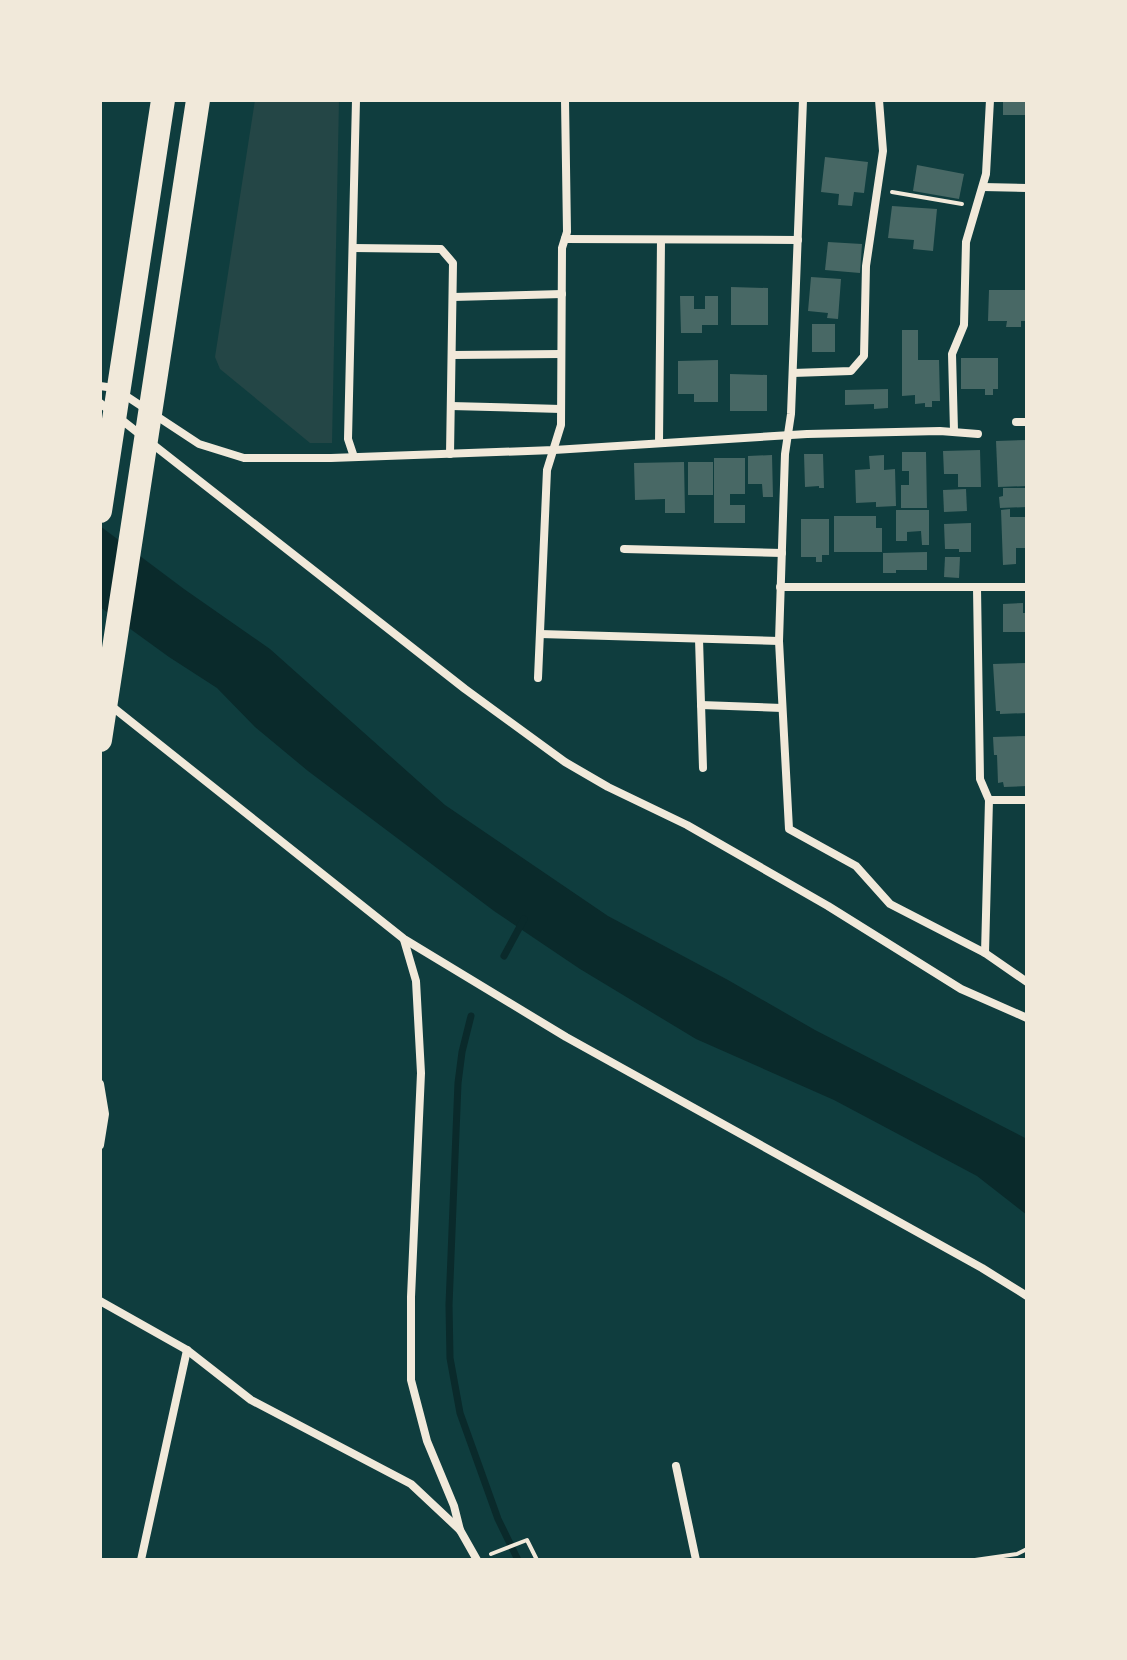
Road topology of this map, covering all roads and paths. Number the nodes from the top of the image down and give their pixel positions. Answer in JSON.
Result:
{"nodes":[{"id":1,"x":163,"y":100,"type":"edge"},
{"id":2,"x":198,"y":100,"type":"edge"},
{"id":3,"x":356,"y":100,"type":"edge"},
{"id":4,"x":565,"y":100,"type":"edge"},
{"id":5,"x":803,"y":100,"type":"edge"},
{"id":6,"x":879,"y":100,"type":"edge"},
{"id":7,"x":990,"y":100,"type":"edge"},
{"id":8,"x":983,"y":187,"type":"junction"},
{"id":9,"x":1027,"y":188,"type":"edge"},
{"id":10,"x":878,"y":189,"type":"junction"},
{"id":11,"x":976,"y":206,"type":"junction"},
{"id":12,"x":565,"y":239,"type":"junction"},
{"id":13,"x":661,"y":240,"type":"junction"},
{"id":14,"x":798,"y":240,"type":"junction"},
{"id":15,"x":353,"y":248,"type":"junction"},
{"id":16,"x":562,"y":294,"type":"junction"},
{"id":17,"x":453,"y":297,"type":"junction"},
{"id":18,"x":561,"y":354,"type":"junction"},
{"id":19,"x":452,"y":355,"type":"junction"},
{"id":20,"x":793,"y":373,"type":"junction"},
{"id":21,"x":100,"y":386,"type":"edge"},
{"id":22,"x":100,"y":403,"type":"edge"},
{"id":23,"x":451,"y":406,"type":"junction"},
{"id":24,"x":561,"y":409,"type":"junction"},
{"id":25,"x":1016,"y":422,"type":"dead end"},
{"id":26,"x":1027,"y":422,"type":"edge"},
{"id":27,"x":954,"y":431,"type":"junction"},
{"id":28,"x":978,"y":434,"type":"dead end"},
{"id":29,"x":788,"y":436,"type":"junction"},
{"id":30,"x":659,"y":443,"type":"junction"},
{"id":31,"x":554,"y":450,"type":"junction"},
{"id":32,"x":450,"y":454,"type":"junction"},
{"id":33,"x":354,"y":457,"type":"junction"},
{"id":34,"x":100,"y":511,"type":"edge"},
{"id":35,"x":624,"y":549,"type":"dead end"},
{"id":36,"x":782,"y":553,"type":"junction"},
{"id":37,"x":780,"y":587,"type":"junction"},
{"id":38,"x":1027,"y":587,"type":"edge"},
{"id":39,"x":977,"y":588,"type":"junction"},
{"id":40,"x":540,"y":634,"type":"junction"},
{"id":41,"x":699,"y":639,"type":"junction"},
{"id":42,"x":779,"y":641,"type":"junction"},
{"id":43,"x":538,"y":678,"type":"dead end"},
{"id":44,"x":100,"y":697,"type":"edge"},
{"id":45,"x":701,"y":705,"type":"junction"},
{"id":46,"x":782,"y":708,"type":"junction"},
{"id":47,"x":100,"y":740,"type":"edge"},
{"id":48,"x":703,"y":768,"type":"dead end"},
{"id":49,"x":989,"y":800,"type":"junction"},
{"id":50,"x":1027,"y":800,"type":"edge"},
{"id":51,"x":404,"y":939,"type":"junction"},
{"id":52,"x":985,"y":953,"type":"junction"},
{"id":53,"x":1027,"y":982,"type":"edge"},
{"id":54,"x":1027,"y":1018,"type":"edge"},
{"id":55,"x":100,"y":1084,"type":"edge"},
{"id":56,"x":100,"y":1145,"type":"edge"},
{"id":57,"x":1027,"y":1296,"type":"edge"},
{"id":58,"x":100,"y":1301,"type":"edge"},
{"id":59,"x":187,"y":1350,"type":"junction"},
{"id":60,"x":676,"y":1466,"type":"dead end"},
{"id":61,"x":460,"y":1530,"type":"junction"},
{"id":62,"x":1027,"y":1549,"type":"edge"},
{"id":63,"x":141,"y":1560,"type":"edge"},
{"id":64,"x":477,"y":1560,"type":"edge"},
{"id":65,"x":537,"y":1560,"type":"edge"},
{"id":66,"x":696,"y":1560,"type":"edge"},
{"id":67,"x":975,"y":1560,"type":"edge"}],
"edges":[{"from":1,"to":34,"type":"highway"},
{"from":2,"to":47,"type":"highway"},
{"from":3,"to":15,"type":"street"},
{"from":4,"to":12,"type":"street"},
{"from":5,"to":14,"type":"street"},
{"from":6,"to":10,"type":"street"},
{"from":7,"to":8,"type":"street"},
{"from":8,"to":9,"type":"street"},
{"from":8,"to":11,"type":"street"},
{"from":10,"to":11,"type":"path"},
{"from":10,"to":20,"type":"street"},
{"from":11,"to":27,"type":"street"},
{"from":12,"to":13,"type":"street"},
{"from":12,"to":16,"type":"street"},
{"from":13,"to":14,"type":"street"},
{"from":13,"to":30,"type":"street"},
{"from":14,"to":20,"type":"street"},
{"from":15,"to":17,"type":"street"},
{"from":15,"to":33,"type":"street"},
{"from":16,"to":17,"type":"street"},
{"from":16,"to":18,"type":"street"},
{"from":17,"to":19,"type":"street"},
{"from":18,"to":19,"type":"street"},
{"from":18,"to":24,"type":"street"},
{"from":19,"to":23,"type":"street"},
{"from":20,"to":29,"type":"street"},
{"from":21,"to":33,"type":"street"},
{"from":22,"to":54,"type":"street"},
{"from":23,"to":24,"type":"street"},
{"from":23,"to":32,"type":"street"},
{"from":24,"to":31,"type":"street"},
{"from":25,"to":26,"type":"street"},
{"from":27,"to":28,"type":"street"},
{"from":27,"to":29,"type":"street"},
{"from":29,"to":30,"type":"street"},
{"from":29,"to":36,"type":"street"},
{"from":30,"to":31,"type":"street"},
{"from":31,"to":32,"type":"street"},
{"from":31,"to":40,"type":"street"},
{"from":32,"to":33,"type":"street"},
{"from":35,"to":36,"type":"street"},
{"from":36,"to":37,"type":"street"},
{"from":37,"to":39,"type":"street"},
{"from":37,"to":42,"type":"street"},
{"from":38,"to":39,"type":"street"},
{"from":39,"to":49,"type":"street"},
{"from":40,"to":41,"type":"street"},
{"from":40,"to":43,"type":"street"},
{"from":41,"to":42,"type":"street"},
{"from":41,"to":45,"type":"street"},
{"from":42,"to":46,"type":"street"},
{"from":44,"to":51,"type":"street"},
{"from":45,"to":46,"type":"street"},
{"from":45,"to":48,"type":"street"},
{"from":46,"to":52,"type":"street"},
{"from":49,"to":50,"type":"street"},
{"from":49,"to":52,"type":"street"},
{"from":51,"to":57,"type":"street"},
{"from":51,"to":61,"type":"street"},
{"from":52,"to":53,"type":"street"},
{"from":55,"to":56,"type":"street"},
{"from":58,"to":59,"type":"street"},
{"from":59,"to":61,"type":"street"},
{"from":59,"to":63,"type":"street"},
{"from":60,"to":66,"type":"street"},
{"from":61,"to":64,"type":"street"},
{"from":62,"to":67,"type":"path"},
{"from":64,"to":65,"type":"path"}]}
